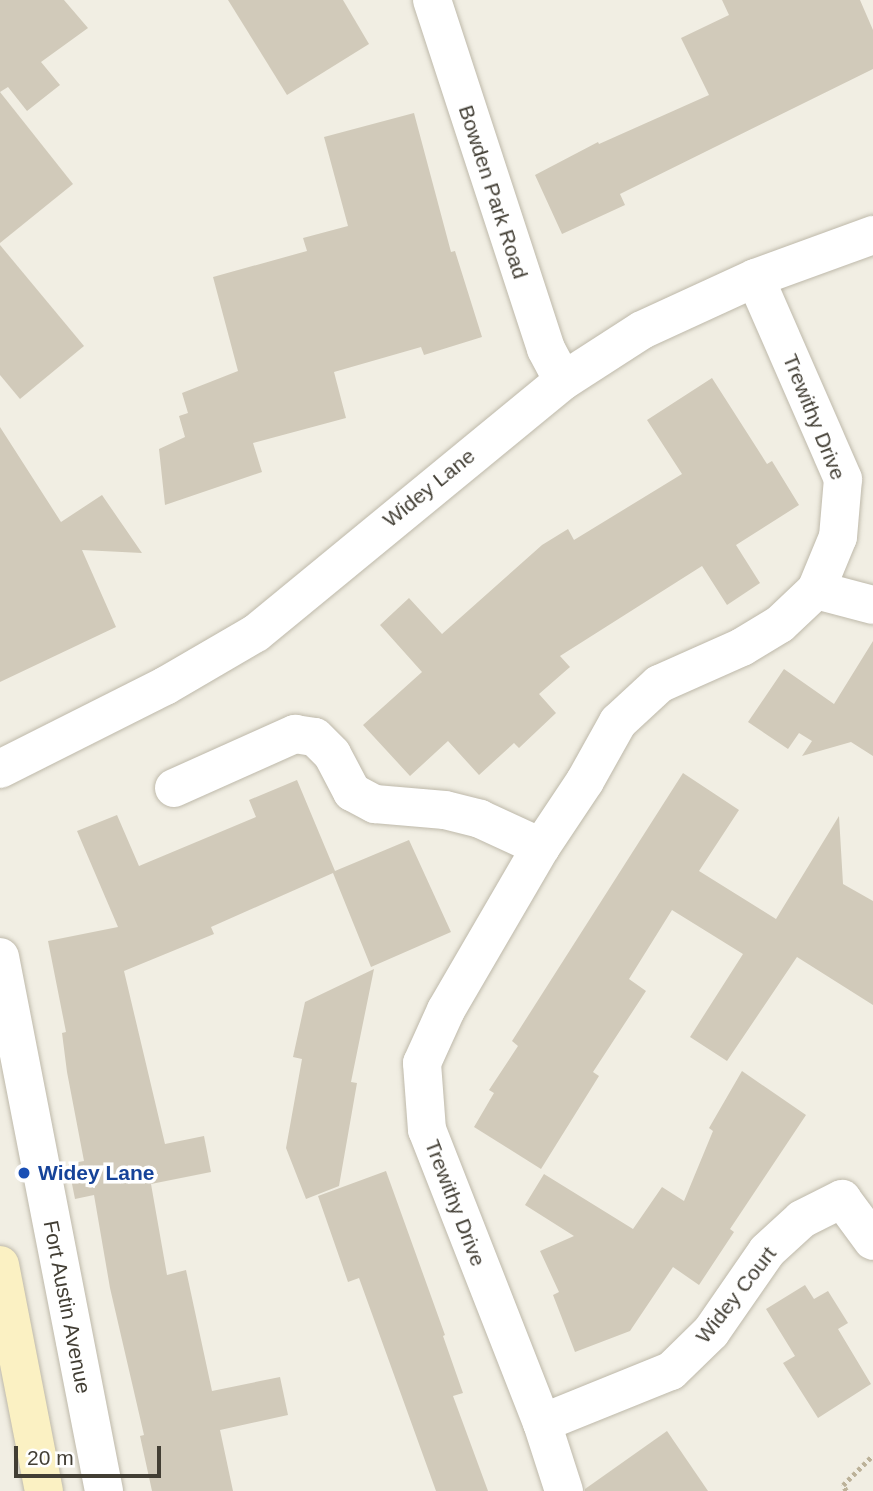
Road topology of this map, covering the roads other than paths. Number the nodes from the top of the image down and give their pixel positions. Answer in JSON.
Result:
{"nodes":[{"id":1,"x":432,"y":0,"type":"edge"},
{"id":2,"x":873,"y":235,"type":"edge"},
{"id":3,"x":755,"y":278,"type":"junction"},
{"id":4,"x":563,"y":381,"type":"junction"},
{"id":5,"x":816,"y":590,"type":"junction"},
{"id":6,"x":873,"y":605,"type":"edge"},
{"id":7,"x":0,"y":769,"type":"edge"},
{"id":8,"x":174,"y":788,"type":"dead end"},
{"id":9,"x":541,"y":847,"type":"junction"},
{"id":10,"x":0,"y":957,"type":"edge"},
{"id":11,"x":873,"y":1241,"type":"edge"},
{"id":12,"x":0,"y":1265,"type":"edge"},
{"id":13,"x":542,"y":1423,"type":"junction"},
{"id":14,"x":44,"y":1491,"type":"edge"},
{"id":15,"x":104,"y":1491,"type":"edge"},
{"id":16,"x":564,"y":1491,"type":"edge"}],
"edges":[{"from":1,"to":4,"type":"street","name":"Bowden Park Road"},
{"from":2,"to":3,"type":"street","name":"Widey Lane"},
{"from":3,"to":4,"type":"street","name":"Widey Lane"},
{"from":3,"to":5,"type":"street","name":"Trewithy Drive"},
{"from":4,"to":7,"type":"street","name":"Widey Lane"},
{"from":5,"to":6,"type":"street"},
{"from":5,"to":9,"type":"street","name":"Trewithy Drive"},
{"from":8,"to":9,"type":"street"},
{"from":9,"to":13,"type":"street","name":"Trewithy Drive"},
{"from":10,"to":15,"type":"street","name":"Fort Austin Avenue"},
{"from":11,"to":13,"type":"street","name":"Widey Court"},
{"from":12,"to":14,"type":"main road"},
{"from":13,"to":16,"type":"street","name":"Trewithy Drive"}]}
